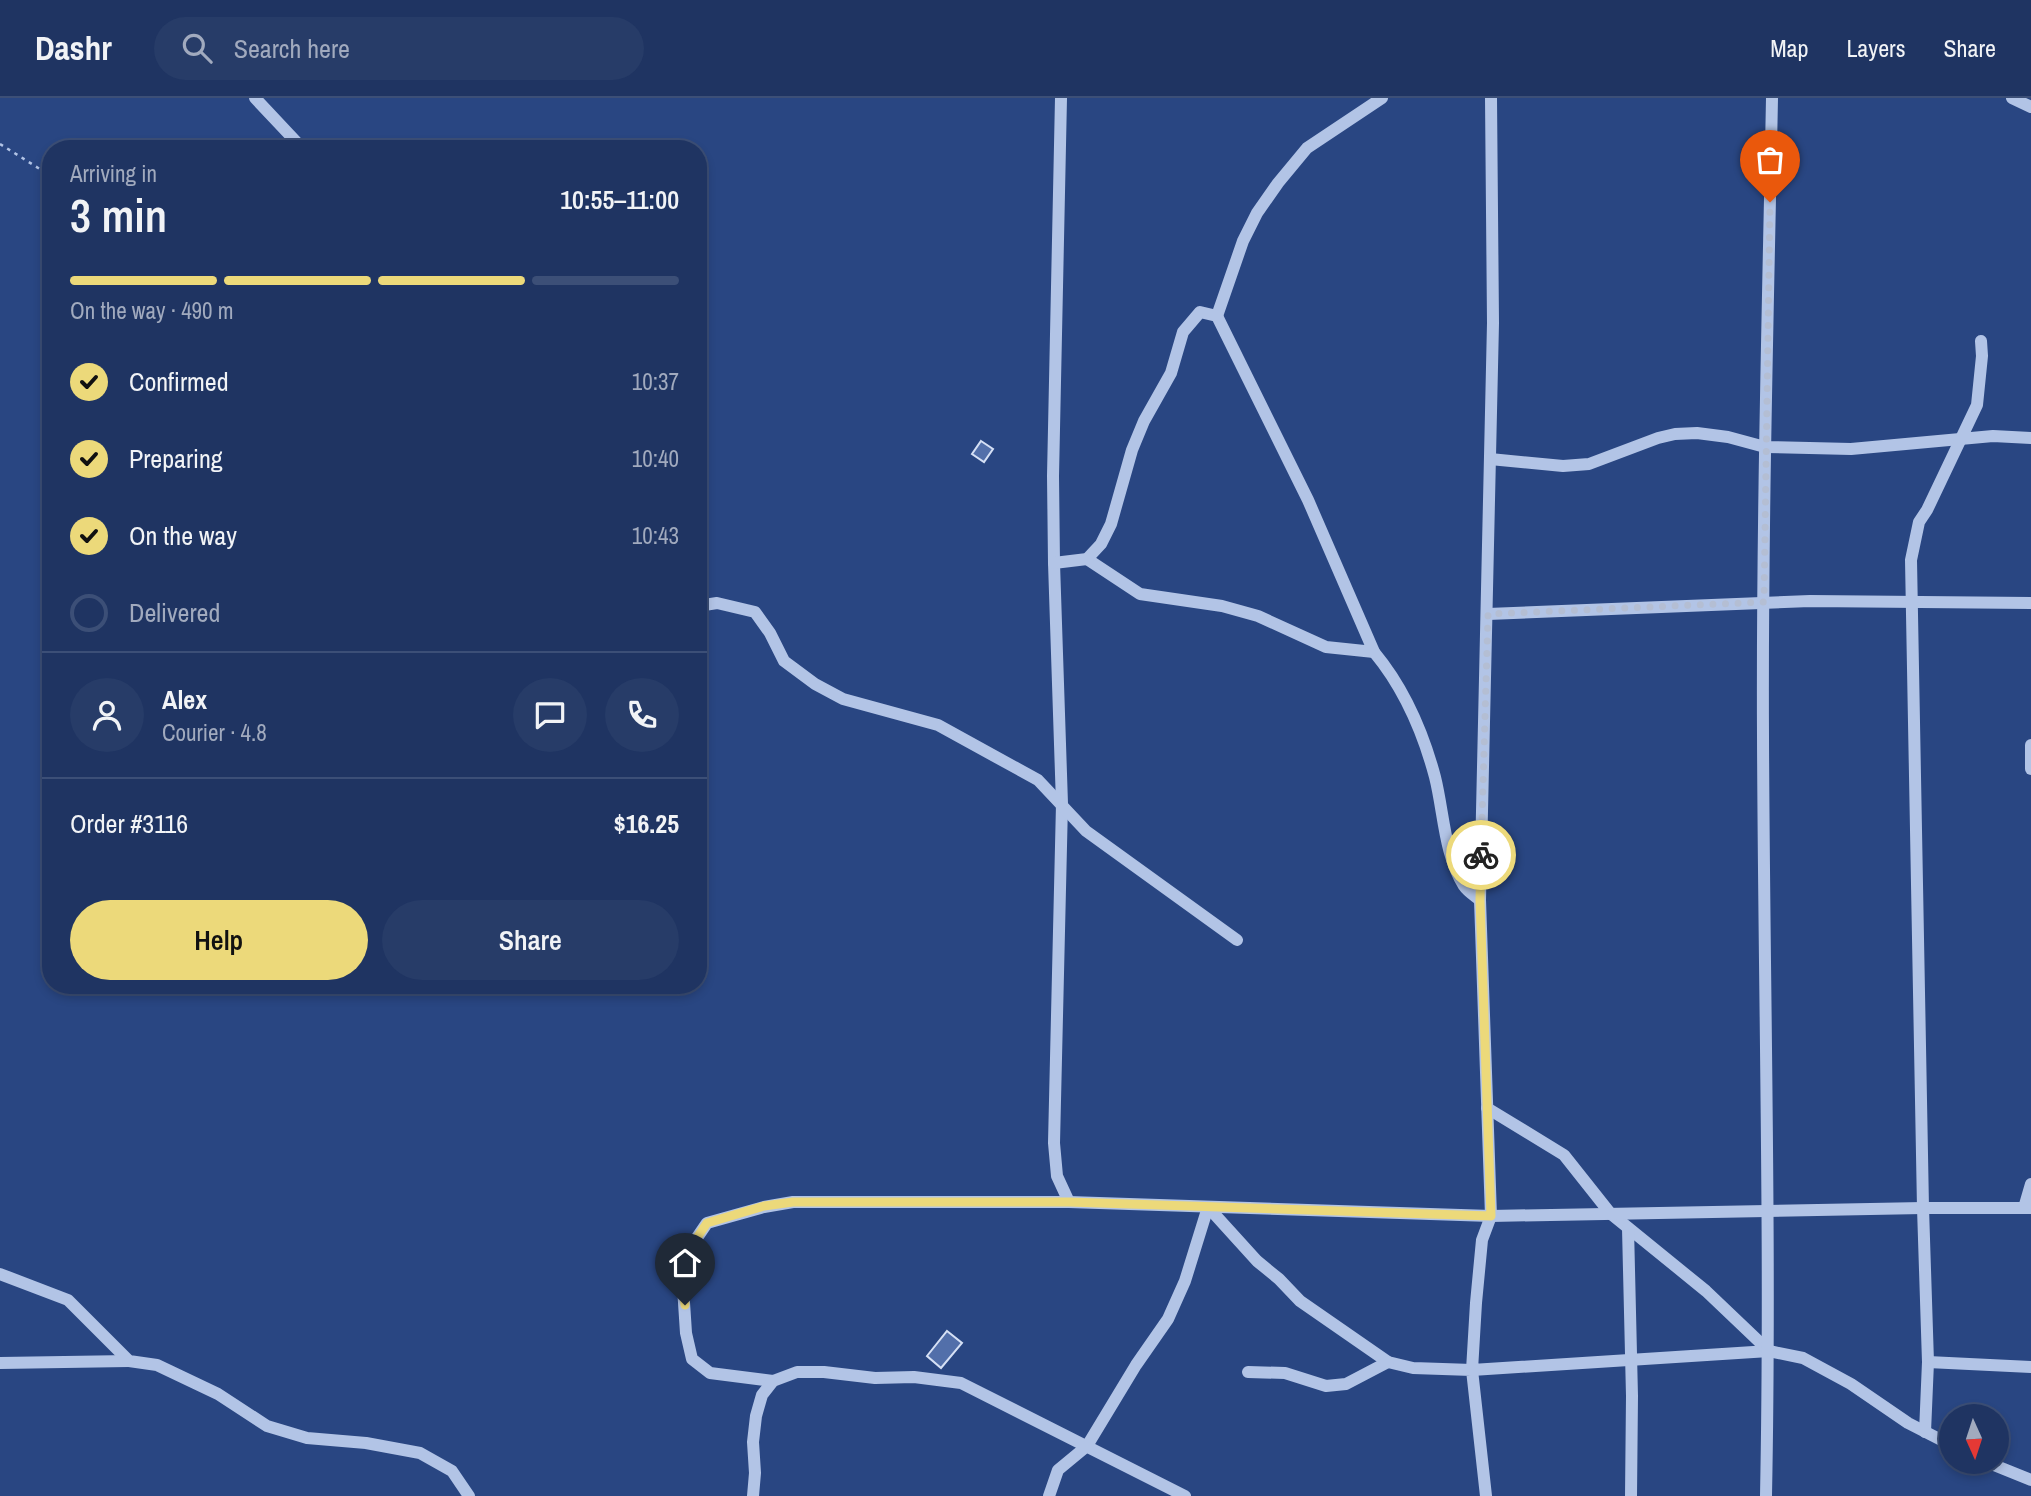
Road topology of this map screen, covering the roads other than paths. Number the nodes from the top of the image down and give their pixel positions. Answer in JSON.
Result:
{"nodes":[{"id":1,"x":255,"y":98,"type":"edge"},
{"id":2,"x":1061,"y":98,"type":"edge"},
{"id":3,"x":1382,"y":98,"type":"edge"},
{"id":4,"x":1490,"y":98,"type":"edge"},
{"id":5,"x":1772,"y":98,"type":"edge"},
{"id":6,"x":2012,"y":98,"type":"edge"},
{"id":7,"x":2031,"y":107,"type":"edge"},
{"id":8,"x":295,"y":140,"type":"edge"},
{"id":9,"x":1217,"y":317,"type":"junction"},
{"id":10,"x":1981,"y":341,"type":"dead end"},
{"id":11,"x":2031,"y":438,"type":"edge"},
{"id":12,"x":1961,"y":439,"type":"junction"},
{"id":13,"x":1765,"y":447,"type":"junction"},
{"id":14,"x":1490,"y":459,"type":"junction"},
{"id":15,"x":1087,"y":559,"type":"junction"},
{"id":16,"x":1054,"y":563,"type":"junction"},
{"id":17,"x":1764,"y":602,"type":"junction"},
{"id":18,"x":1912,"y":602,"type":"junction"},
{"id":19,"x":2031,"y":603,"type":"edge"},
{"id":20,"x":707,"y":605,"type":"edge"},
{"id":21,"x":1488,"y":614,"type":"junction"},
{"id":22,"x":1374,"y":652,"type":"junction"},
{"id":23,"x":2031,"y":745,"type":"edge"},
{"id":24,"x":2031,"y":769,"type":"edge"},
{"id":25,"x":1062,"y":804,"type":"junction"},
{"id":26,"x":1480,"y":900,"type":"junction"},
{"id":27,"x":1237,"y":940,"type":"dead end"},
{"id":28,"x":1488,"y":1108,"type":"junction"},
{"id":29,"x":2031,"y":1184,"type":"edge"},
{"id":30,"x":1069,"y":1202,"type":"junction"},
{"id":31,"x":1208,"y":1207,"type":"junction"},
{"id":32,"x":1923,"y":1208,"type":"junction"},
{"id":33,"x":2028,"y":1208,"type":"edge"},
{"id":34,"x":1769,"y":1211,"type":"junction"},
{"id":35,"x":1610,"y":1213,"type":"junction"},
{"id":36,"x":1491,"y":1216,"type":"junction"},
{"id":37,"x":1628,"y":1228,"type":"junction"},
{"id":38,"x":0,"y":1274,"type":"edge"},
{"id":39,"x":1769,"y":1351,"type":"junction"},
{"id":40,"x":1631,"y":1359,"type":"junction"},
{"id":41,"x":129,"y":1361,"type":"junction"},
{"id":42,"x":1388,"y":1362,"type":"junction"},
{"id":43,"x":1928,"y":1362,"type":"junction"},
{"id":44,"x":0,"y":1363,"type":"edge"},
{"id":45,"x":2031,"y":1367,"type":"edge"},
{"id":46,"x":1472,"y":1370,"type":"junction"},
{"id":47,"x":1248,"y":1372,"type":"dead end"},
{"id":48,"x":773,"y":1381,"type":"junction"},
{"id":49,"x":1925,"y":1432,"type":"junction"},
{"id":50,"x":1939,"y":1440,"type":"edge"},
{"id":51,"x":1087,"y":1447,"type":"junction"},
{"id":52,"x":2009,"y":1471,"type":"edge"},
{"id":53,"x":2031,"y":1480,"type":"edge"},
{"id":54,"x":1162,"y":1490,"type":"edge"},
{"id":55,"x":470,"y":1496,"type":"edge"},
{"id":56,"x":753,"y":1496,"type":"edge"},
{"id":57,"x":1049,"y":1496,"type":"edge"},
{"id":58,"x":1185,"y":1496,"type":"edge"},
{"id":59,"x":1486,"y":1496,"type":"edge"},
{"id":60,"x":1631,"y":1496,"type":"edge"},
{"id":61,"x":1766,"y":1496,"type":"edge"}],
"edges":[{"from":1,"to":8,"type":"street"},
{"from":2,"to":16,"type":"street"},
{"from":3,"to":9,"type":"street"},
{"from":4,"to":14,"type":"street"},
{"from":5,"to":13,"type":"street"},
{"from":6,"to":7,"type":"street"},
{"from":9,"to":15,"type":"street"},
{"from":9,"to":22,"type":"street"},
{"from":10,"to":12,"type":"street"},
{"from":11,"to":12,"type":"street"},
{"from":12,"to":13,"type":"street"},
{"from":12,"to":18,"type":"street"},
{"from":13,"to":14,"type":"street"},
{"from":13,"to":17,"type":"street"},
{"from":14,"to":21,"type":"street"},
{"from":15,"to":16,"type":"street"},
{"from":15,"to":22,"type":"street"},
{"from":16,"to":25,"type":"street"},
{"from":17,"to":18,"type":"street"},
{"from":17,"to":21,"type":"street"},
{"from":17,"to":34,"type":"street"},
{"from":18,"to":19,"type":"street"},
{"from":18,"to":32,"type":"street"},
{"from":20,"to":25,"type":"street"},
{"from":21,"to":26,"type":"street"},
{"from":22,"to":26,"type":"street"},
{"from":23,"to":24,"type":"street"},
{"from":25,"to":27,"type":"street"},
{"from":25,"to":30,"type":"street"},
{"from":26,"to":28,"type":"street"},
{"from":28,"to":35,"type":"street"},
{"from":28,"to":36,"type":"street"},
{"from":29,"to":33,"type":"street"},
{"from":30,"to":31,"type":"street"},
{"from":30,"to":48,"type":"street"},
{"from":31,"to":36,"type":"street"},
{"from":31,"to":42,"type":"street"},
{"from":31,"to":51,"type":"street"},
{"from":32,"to":33,"type":"street"},
{"from":32,"to":34,"type":"street"},
{"from":32,"to":43,"type":"street"},
{"from":34,"to":35,"type":"street"},
{"from":34,"to":39,"type":"street"},
{"from":35,"to":36,"type":"street"},
{"from":35,"to":37,"type":"street"},
{"from":36,"to":46,"type":"street"},
{"from":37,"to":39,"type":"street"},
{"from":37,"to":40,"type":"street"},
{"from":38,"to":41,"type":"street"},
{"from":39,"to":40,"type":"street"},
{"from":39,"to":49,"type":"street"},
{"from":39,"to":61,"type":"street"},
{"from":40,"to":46,"type":"street"},
{"from":40,"to":60,"type":"street"},
{"from":41,"to":44,"type":"street"},
{"from":41,"to":55,"type":"street"},
{"from":42,"to":46,"type":"street"},
{"from":42,"to":47,"type":"street"},
{"from":43,"to":45,"type":"street"},
{"from":43,"to":49,"type":"street"},
{"from":46,"to":59,"type":"street"},
{"from":48,"to":51,"type":"street"},
{"from":48,"to":56,"type":"street"},
{"from":49,"to":50,"type":"street"},
{"from":51,"to":54,"type":"street"},
{"from":51,"to":57,"type":"street"},
{"from":52,"to":53,"type":"street"},
{"from":54,"to":58,"type":"street"}]}
